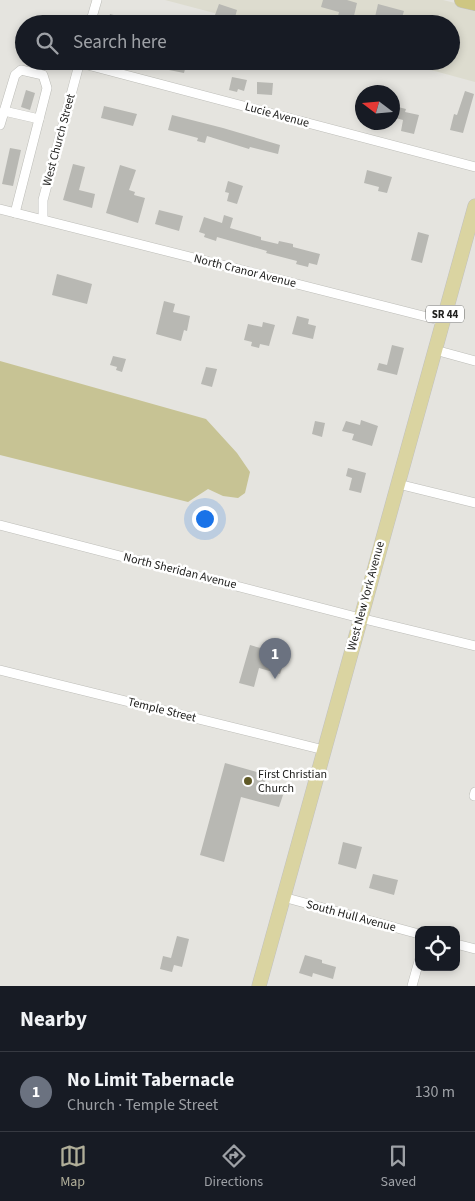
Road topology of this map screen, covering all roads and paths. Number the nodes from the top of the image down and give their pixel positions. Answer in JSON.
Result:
{"nodes":[{"id":1,"x":97,"y":0,"type":"edge"},
{"id":2,"x":462,"y":0,"type":"edge"},
{"id":3,"x":475,"y":4,"type":"edge"},
{"id":4,"x":93,"y":15,"type":"edge"},
{"id":5,"x":78,"y":70,"type":"edge"},
{"id":6,"x":110,"y":70,"type":"edge"},
{"id":7,"x":4,"y":111,"type":"junction"},
{"id":8,"x":39,"y":119,"type":"junction"},
{"id":9,"x":0,"y":125,"type":"edge"},
{"id":10,"x":475,"y":167,"type":"edge"},
{"id":11,"x":0,"y":209,"type":"edge"},
{"id":12,"x":474,"y":211,"type":"edge"},
{"id":13,"x":15,"y":213,"type":"junction"},
{"id":14,"x":45,"y":219,"type":"junction"},
{"id":15,"x":443,"y":321,"type":"junction"},
{"id":16,"x":435,"y":350,"type":"junction"},
{"id":17,"x":475,"y":361,"type":"edge"},
{"id":18,"x":398,"y":484,"type":"junction"},
{"id":19,"x":475,"y":503,"type":"edge"},
{"id":20,"x":0,"y":526,"type":"edge"},
{"id":21,"x":360,"y":618,"type":"junction"},
{"id":22,"x":475,"y":646,"type":"edge"},
{"id":23,"x":0,"y":670,"type":"edge"},
{"id":24,"x":324,"y":750,"type":"junction"},
{"id":25,"x":475,"y":792,"type":"edge"},
{"id":26,"x":475,"y":796,"type":"edge"},
{"id":27,"x":283,"y":897,"type":"junction"},
{"id":28,"x":415,"y":933,"type":"edge"},
{"id":29,"x":460,"y":945,"type":"edge"},
{"id":30,"x":475,"y":949,"type":"edge"},
{"id":31,"x":416,"y":971,"type":"edge"},
{"id":32,"x":259,"y":986,"type":"edge"},
{"id":33,"x":412,"y":986,"type":"edge"}],
"edges":[{"from":1,"to":4,"type":"street"},
{"from":2,"to":3,"type":"highway"},
{"from":5,"to":14,"type":"street","name":"West Church Street"},
{"from":6,"to":10,"type":"street","name":"Lucie Avenue"},
{"from":7,"to":8,"type":"street"},
{"from":7,"to":8,"type":"street"},
{"from":7,"to":9,"type":"street"},
{"from":8,"to":13,"type":"street"},
{"from":11,"to":13,"type":"street","name":"North Cranor Avenue"},
{"from":12,"to":15,"type":"main road","name":"West New York Avenue","number":"SR 44"},
{"from":13,"to":14,"type":"street","name":"North Cranor Avenue"},
{"from":14,"to":15,"type":"street","name":"North Cranor Avenue"},
{"from":15,"to":16,"type":"main road","name":"West New York Avenue","number":"SR 44"},
{"from":16,"to":17,"type":"street"},
{"from":16,"to":18,"type":"main road","name":"West New York Avenue","number":"SR 44"},
{"from":18,"to":19,"type":"street"},
{"from":18,"to":21,"type":"main road","name":"West New York Avenue","number":"SR 44"},
{"from":20,"to":21,"type":"street","name":"North Sheridan Avenue"},
{"from":21,"to":22,"type":"street","name":"North Sheridan Avenue"},
{"from":21,"to":24,"type":"main road","name":"West New York Avenue","number":"SR 44"},
{"from":23,"to":24,"type":"street","name":"Temple Street"},
{"from":24,"to":27,"type":"main road","name":"West New York Avenue","number":"SR 44"},
{"from":25,"to":26,"type":"street"},
{"from":27,"to":28,"type":"street","name":"South Hull Avenue"},
{"from":27,"to":32,"type":"main road","name":"West New York Avenue","number":"SR 44"},
{"from":29,"to":30,"type":"street"},
{"from":31,"to":33,"type":"street"}]}
